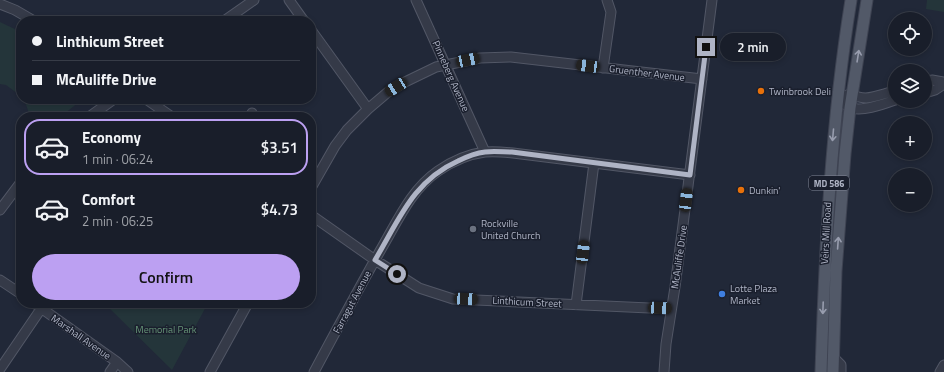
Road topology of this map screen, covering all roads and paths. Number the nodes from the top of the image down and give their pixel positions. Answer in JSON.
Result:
{"nodes":[{"id":1,"x":254,"y":0,"type":"edge"},
{"id":2,"x":289,"y":0,"type":"edge"},
{"id":3,"x":416,"y":0,"type":"edge"},
{"id":4,"x":607,"y":0,"type":"edge"},
{"id":5,"x":712,"y":0,"type":"edge"},
{"id":6,"x":851,"y":0,"type":"edge"},
{"id":7,"x":867,"y":0,"type":"edge"},
{"id":8,"x":0,"y":4,"type":"edge"},
{"id":9,"x":25,"y":16,"type":"edge"},
{"id":10,"x":231,"y":16,"type":"edge"},
{"id":11,"x":300,"y":16,"type":"edge"},
{"id":12,"x":316,"y":37,"type":"edge"},
{"id":13,"x":446,"y":65,"type":"junction"},
{"id":14,"x":603,"y":68,"type":"junction"},
{"id":15,"x":702,"y":79,"type":"junction"},
{"id":16,"x":932,"y":80,"type":"edge"},
{"id":17,"x":944,"y":83,"type":"edge"},
{"id":18,"x":932,"y":91,"type":"edge"},
{"id":19,"x":888,"y":93,"type":"edge"},
{"id":20,"x":852,"y":95,"type":"junction"},
{"id":21,"x":838,"y":97,"type":"junction"},
{"id":22,"x":888,"y":102,"type":"edge"},
{"id":23,"x":107,"y":104,"type":"edge"},
{"id":24,"x":153,"y":104,"type":"edge"},
{"id":25,"x":850,"y":108,"type":"junction"},
{"id":26,"x":368,"y":109,"type":"junction"},
{"id":27,"x":96,"y":112,"type":"edge"},
{"id":28,"x":165,"y":112,"type":"edge"},
{"id":29,"x":485,"y":152,"type":"junction"},
{"id":30,"x":594,"y":163,"type":"junction"},
{"id":31,"x":690,"y":175,"type":"junction"},
{"id":32,"x":316,"y":179,"type":"edge"},
{"id":33,"x":16,"y":189,"type":"edge"},
{"id":34,"x":0,"y":210,"type":"edge"},
{"id":35,"x":316,"y":219,"type":"edge"},
{"id":36,"x":375,"y":260,"type":"junction"},
{"id":37,"x":824,"y":269,"type":"junction"},
{"id":38,"x":836,"y":271,"type":"junction"},
{"id":39,"x":0,"y":280,"type":"edge"},
{"id":40,"x":16,"y":291,"type":"edge"},
{"id":41,"x":576,"y":305,"type":"junction"},
{"id":42,"x":38,"y":308,"type":"edge"},
{"id":43,"x":44,"y":308,"type":"edge"},
{"id":44,"x":245,"y":308,"type":"edge"},
{"id":45,"x":671,"y":309,"type":"junction"},
{"id":46,"x":833,"y":357,"type":"junction"},
{"id":47,"x":117,"y":362,"type":"junction"},
{"id":48,"x":944,"y":365,"type":"edge"},
{"id":49,"x":0,"y":369,"type":"edge"},
{"id":50,"x":110,"y":372,"type":"edge"},
{"id":51,"x":128,"y":372,"type":"edge"},
{"id":52,"x":210,"y":372,"type":"edge"},
{"id":53,"x":314,"y":372,"type":"edge"},
{"id":54,"x":664,"y":372,"type":"edge"},
{"id":55,"x":821,"y":372,"type":"edge"},
{"id":56,"x":833,"y":372,"type":"edge"},
{"id":57,"x":841,"y":372,"type":"edge"},
{"id":58,"x":940,"y":372,"type":"edge"}],
"edges":[{"from":1,"to":10,"type":"street"},
{"from":2,"to":11,"type":"street"},
{"from":3,"to":13,"type":"street","name":"Pinneberg Avenue"},
{"from":4,"to":14,"type":"street"},
{"from":5,"to":15,"type":"street","name":"McAuliffe Drive"},
{"from":6,"to":21,"type":"main road","name":"Veirs Mill Road","number":"MD 586"},
{"from":20,"to":7,"type":"main road","name":"Veirs Mill Road","number":"MD 586","one_way":true},
{"from":8,"to":9,"type":"street"},
{"from":12,"to":26,"type":"street"},
{"from":13,"to":14,"type":"street","name":"Gruenther Avenue"},
{"from":13,"to":26,"type":"street","name":"Gruenther Avenue"},
{"from":13,"to":29,"type":"street","name":"Pinneberg Avenue"},
{"from":14,"to":15,"type":"street","name":"Gruenther Avenue"},
{"from":15,"to":31,"type":"street","name":"McAuliffe Drive"},
{"from":16,"to":17,"type":"street"},
{"from":17,"to":18,"type":"street"},
{"from":19,"to":20,"type":"street"},
{"from":20,"to":21,"type":"street"},
{"from":20,"to":25,"type":"main road","name":"Veirs Mill Road","number":"MD 586"},
{"from":21,"to":25,"type":"street"},
{"from":21,"to":37,"type":"main road","name":"Veirs Mill Road","number":"MD 586","one_way":true},
{"from":22,"to":25,"type":"street"},
{"from":23,"to":27,"type":"street"},
{"from":24,"to":28,"type":"street"},
{"from":38,"to":25,"type":"main road","name":"Veirs Mill Road","number":"MD 586","one_way":true},
{"from":26,"to":32,"type":"street","name":"Gruenther Avenue"},
{"from":29,"to":30,"type":"street","name":"Farragut Avenue"},
{"from":29,"to":36,"type":"street","name":"Farragut Avenue"},
{"from":30,"to":31,"type":"street","name":"Farragut Avenue"},
{"from":30,"to":41,"type":"street"},
{"from":31,"to":45,"type":"street","name":"McAuliffe Drive"},
{"from":33,"to":34,"type":"street"},
{"from":35,"to":36,"type":"street","name":"Linthicum Street"},
{"from":36,"to":41,"type":"street","name":"Linthicum Street"},
{"from":36,"to":53,"type":"street","name":"Farragut Avenue"},
{"from":37,"to":38,"type":"main road"},
{"from":37,"to":55,"type":"main road","name":"Veirs Mill Road","number":"MD 586","one_way":true},
{"from":38,"to":46,"type":"main road","name":"Veirs Mill Road","number":"MD 586"},
{"from":39,"to":40,"type":"street"},
{"from":41,"to":45,"type":"street","name":"Linthicum Street"},
{"from":42,"to":49,"type":"street"},
{"from":43,"to":47,"type":"street","name":"Marshall Avenue"},
{"from":44,"to":52,"type":"street"},
{"from":45,"to":54,"type":"street","name":"McAuliffe Drive"},
{"from":46,"to":56,"type":"main road","name":"Veirs Mill Road","number":"MD 586"},
{"from":46,"to":57,"type":"street"},
{"from":47,"to":50,"type":"street"},
{"from":47,"to":51,"type":"street","name":"Marshall Avenue"},
{"from":48,"to":58,"type":"street"}]}
